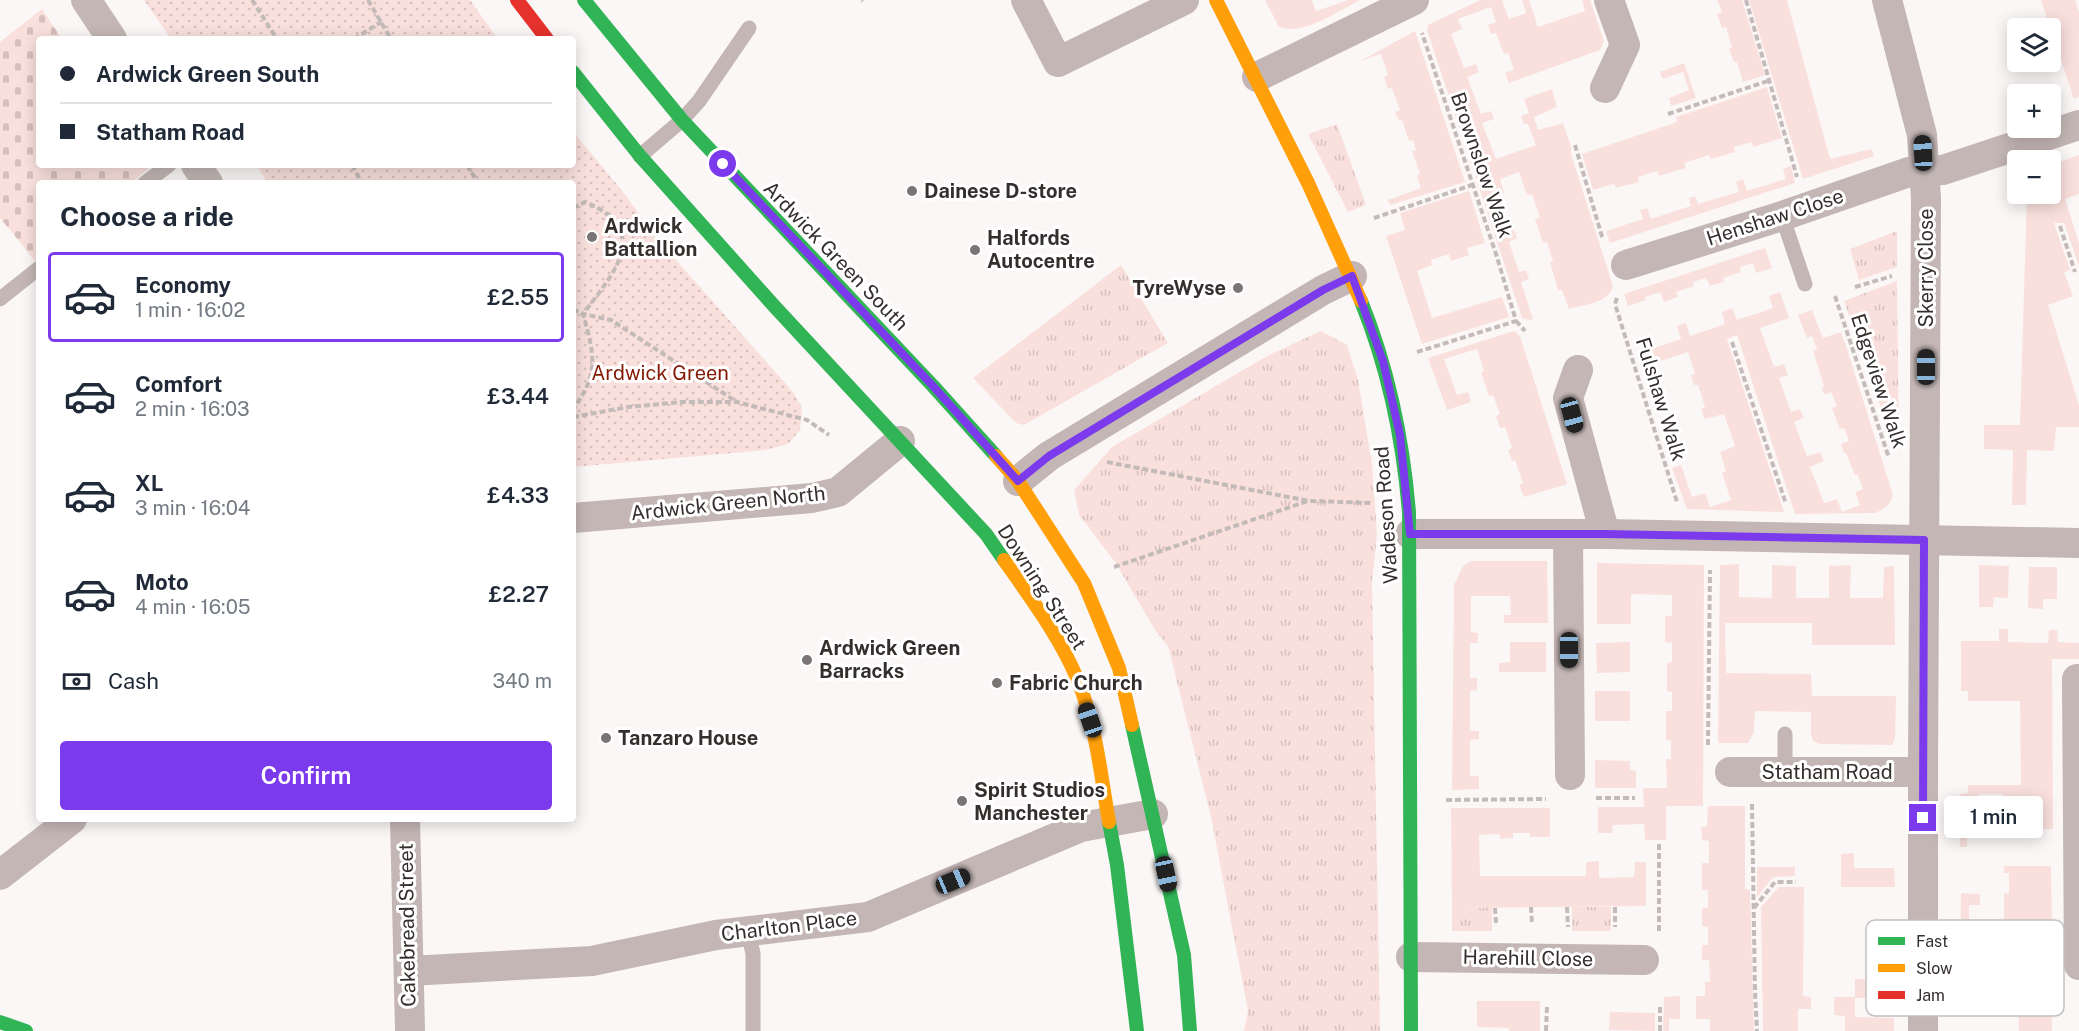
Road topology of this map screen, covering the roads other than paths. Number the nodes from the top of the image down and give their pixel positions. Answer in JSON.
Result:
{"nodes":[{"id":1,"x":86,"y":0,"type":"edge"},
{"id":2,"x":517,"y":0,"type":"edge"},
{"id":3,"x":584,"y":0,"type":"edge"},
{"id":4,"x":1026,"y":0,"type":"edge"},
{"id":5,"x":1184,"y":0,"type":"edge"},
{"id":6,"x":1216,"y":0,"type":"edge"},
{"id":7,"x":1414,"y":0,"type":"edge"},
{"id":8,"x":1609,"y":0,"type":"edge"},
{"id":9,"x":1887,"y":0,"type":"edge"},
{"id":10,"x":749,"y":28,"type":"dead end"},
{"id":11,"x":110,"y":36,"type":"edge"},
{"id":12,"x":545,"y":36,"type":"edge"},
{"id":13,"x":576,"y":76,"type":"edge"},
{"id":14,"x":1257,"y":77,"type":"junction"},
{"id":15,"x":1605,"y":88,"type":"dead end"},
{"id":16,"x":682,"y":120,"type":"junction"},
{"id":17,"x":2079,"y":125,"type":"edge"},
{"id":18,"x":640,"y":156,"type":"junction"},
{"id":19,"x":165,"y":168,"type":"edge"},
{"id":20,"x":1924,"y":170,"type":"junction"},
{"id":21,"x":149,"y":180,"type":"edge"},
{"id":22,"x":1782,"y":216,"type":"junction"},
{"id":23,"x":1617,"y":268,"type":"road end"},
{"id":24,"x":36,"y":270,"type":"edge"},
{"id":25,"x":1352,"y":276,"type":"junction"},
{"id":26,"x":1806,"y":284,"type":"dead end"},
{"id":27,"x":0,"y":299,"type":"edge"},
{"id":28,"x":1578,"y":370,"type":"dead end"},
{"id":29,"x":900,"y":441,"type":"junction"},
{"id":30,"x":1018,"y":481,"type":"junction"},
{"id":31,"x":576,"y":518,"type":"edge"},
{"id":32,"x":1410,"y":534,"type":"junction"},
{"id":33,"x":1568,"y":534,"type":"junction"},
{"id":34,"x":1605,"y":534,"type":"junction"},
{"id":35,"x":1924,"y":540,"type":"junction"},
{"id":36,"x":2079,"y":543,"type":"edge"},
{"id":37,"x":2077,"y":679,"type":"dead end"},
{"id":38,"x":1785,"y":734,"type":"dead end"},
{"id":39,"x":1721,"y":761,"type":"road end"},
{"id":40,"x":1785,"y":772,"type":"junction"},
{"id":41,"x":1923,"y":772,"type":"junction"},
{"id":42,"x":1563,"y":787,"type":"road end"},
{"id":43,"x":1153,"y":814,"type":"junction"},
{"id":44,"x":68,"y":822,"type":"edge"},
{"id":45,"x":405,"y":822,"type":"edge"},
{"id":46,"x":1110,"y":823,"type":"junction"},
{"id":47,"x":0,"y":875,"type":"edge"},
{"id":48,"x":1923,"y":920,"type":"edge"},
{"id":49,"x":747,"y":930,"type":"junction"},
{"id":50,"x":1652,"y":949,"type":"road end"},
{"id":51,"x":1412,"y":957,"type":"junction"},
{"id":52,"x":2079,"y":965,"type":"edge"},
{"id":53,"x":409,"y":971,"type":"junction"},
{"id":54,"x":0,"y":1022,"type":"edge"},
{"id":55,"x":26,"y":1031,"type":"edge"},
{"id":56,"x":410,"y":1031,"type":"edge"},
{"id":57,"x":753,"y":1031,"type":"edge"},
{"id":58,"x":1137,"y":1031,"type":"edge"},
{"id":59,"x":1190,"y":1031,"type":"edge"},
{"id":60,"x":1412,"y":1031,"type":"edge"}],
"edges":[{"from":1,"to":11,"type":"street"},
{"from":2,"to":12,"type":"main road"},
{"from":3,"to":16,"type":"main road","name":"Ardwick Green South"},
{"from":4,"to":5,"type":"street"},
{"from":6,"to":14,"type":"main road","name":"Wadeson Road"},
{"from":7,"to":14,"type":"street"},
{"from":8,"to":15,"type":"street"},
{"from":9,"to":20,"type":"street","name":"Skerry Close"},
{"from":10,"to":16,"type":"lane"},
{"from":13,"to":18,"type":"main road"},
{"from":14,"to":25,"type":"main road","name":"Wadeson Road"},
{"from":16,"to":18,"type":"lane"},
{"from":16,"to":30,"type":"main road","name":"Ardwick Green South"},
{"from":17,"to":20,"type":"street","name":"Henshaw Close"},
{"from":18,"to":29,"type":"main road"},
{"from":19,"to":21,"type":"lane"},
{"from":20,"to":22,"type":"street","name":"Henshaw Close"},
{"from":20,"to":35,"type":"street","name":"Skerry Close"},
{"from":22,"to":23,"type":"street","name":"Henshaw Close"},
{"from":22,"to":26,"type":"lane"},
{"from":24,"to":27,"type":"lane"},
{"from":25,"to":30,"type":"street"},
{"from":25,"to":32,"type":"main road","name":"Wadeson Road"},
{"from":28,"to":34,"type":"street"},
{"from":29,"to":31,"type":"street","name":"Ardwick Green North"},
{"from":29,"to":46,"type":"main road","name":"Downing Street"},
{"from":30,"to":43,"type":"main road","name":"Downing Street"},
{"from":32,"to":33,"type":"street"},
{"from":32,"to":51,"type":"main road","name":"Wadeson Road"},
{"from":33,"to":34,"type":"street"},
{"from":33,"to":42,"type":"street"},
{"from":34,"to":35,"type":"street"},
{"from":35,"to":36,"type":"street"},
{"from":35,"to":41,"type":"street"},
{"from":37,"to":52,"type":"street"},
{"from":38,"to":40,"type":"lane"},
{"from":39,"to":40,"type":"street","name":"Statham Road"},
{"from":40,"to":41,"type":"street","name":"Statham Road"},
{"from":41,"to":48,"type":"street"},
{"from":43,"to":46,"type":"street","name":"Charlton Place"},
{"from":43,"to":59,"type":"main road","name":"Downing Street"},
{"from":44,"to":47,"type":"street"},
{"from":45,"to":53,"type":"street","name":"Cakebread Street"},
{"from":46,"to":49,"type":"street","name":"Charlton Place"},
{"from":46,"to":58,"type":"main road","name":"Downing Street"},
{"from":49,"to":53,"type":"street","name":"Charlton Place"},
{"from":49,"to":57,"type":"lane"},
{"from":50,"to":51,"type":"street","name":"Harehill Close"},
{"from":51,"to":60,"type":"main road","name":"Wadeson Road"},
{"from":53,"to":56,"type":"street","name":"Cakebread Street"},
{"from":54,"to":55,"type":"main road"}]}
